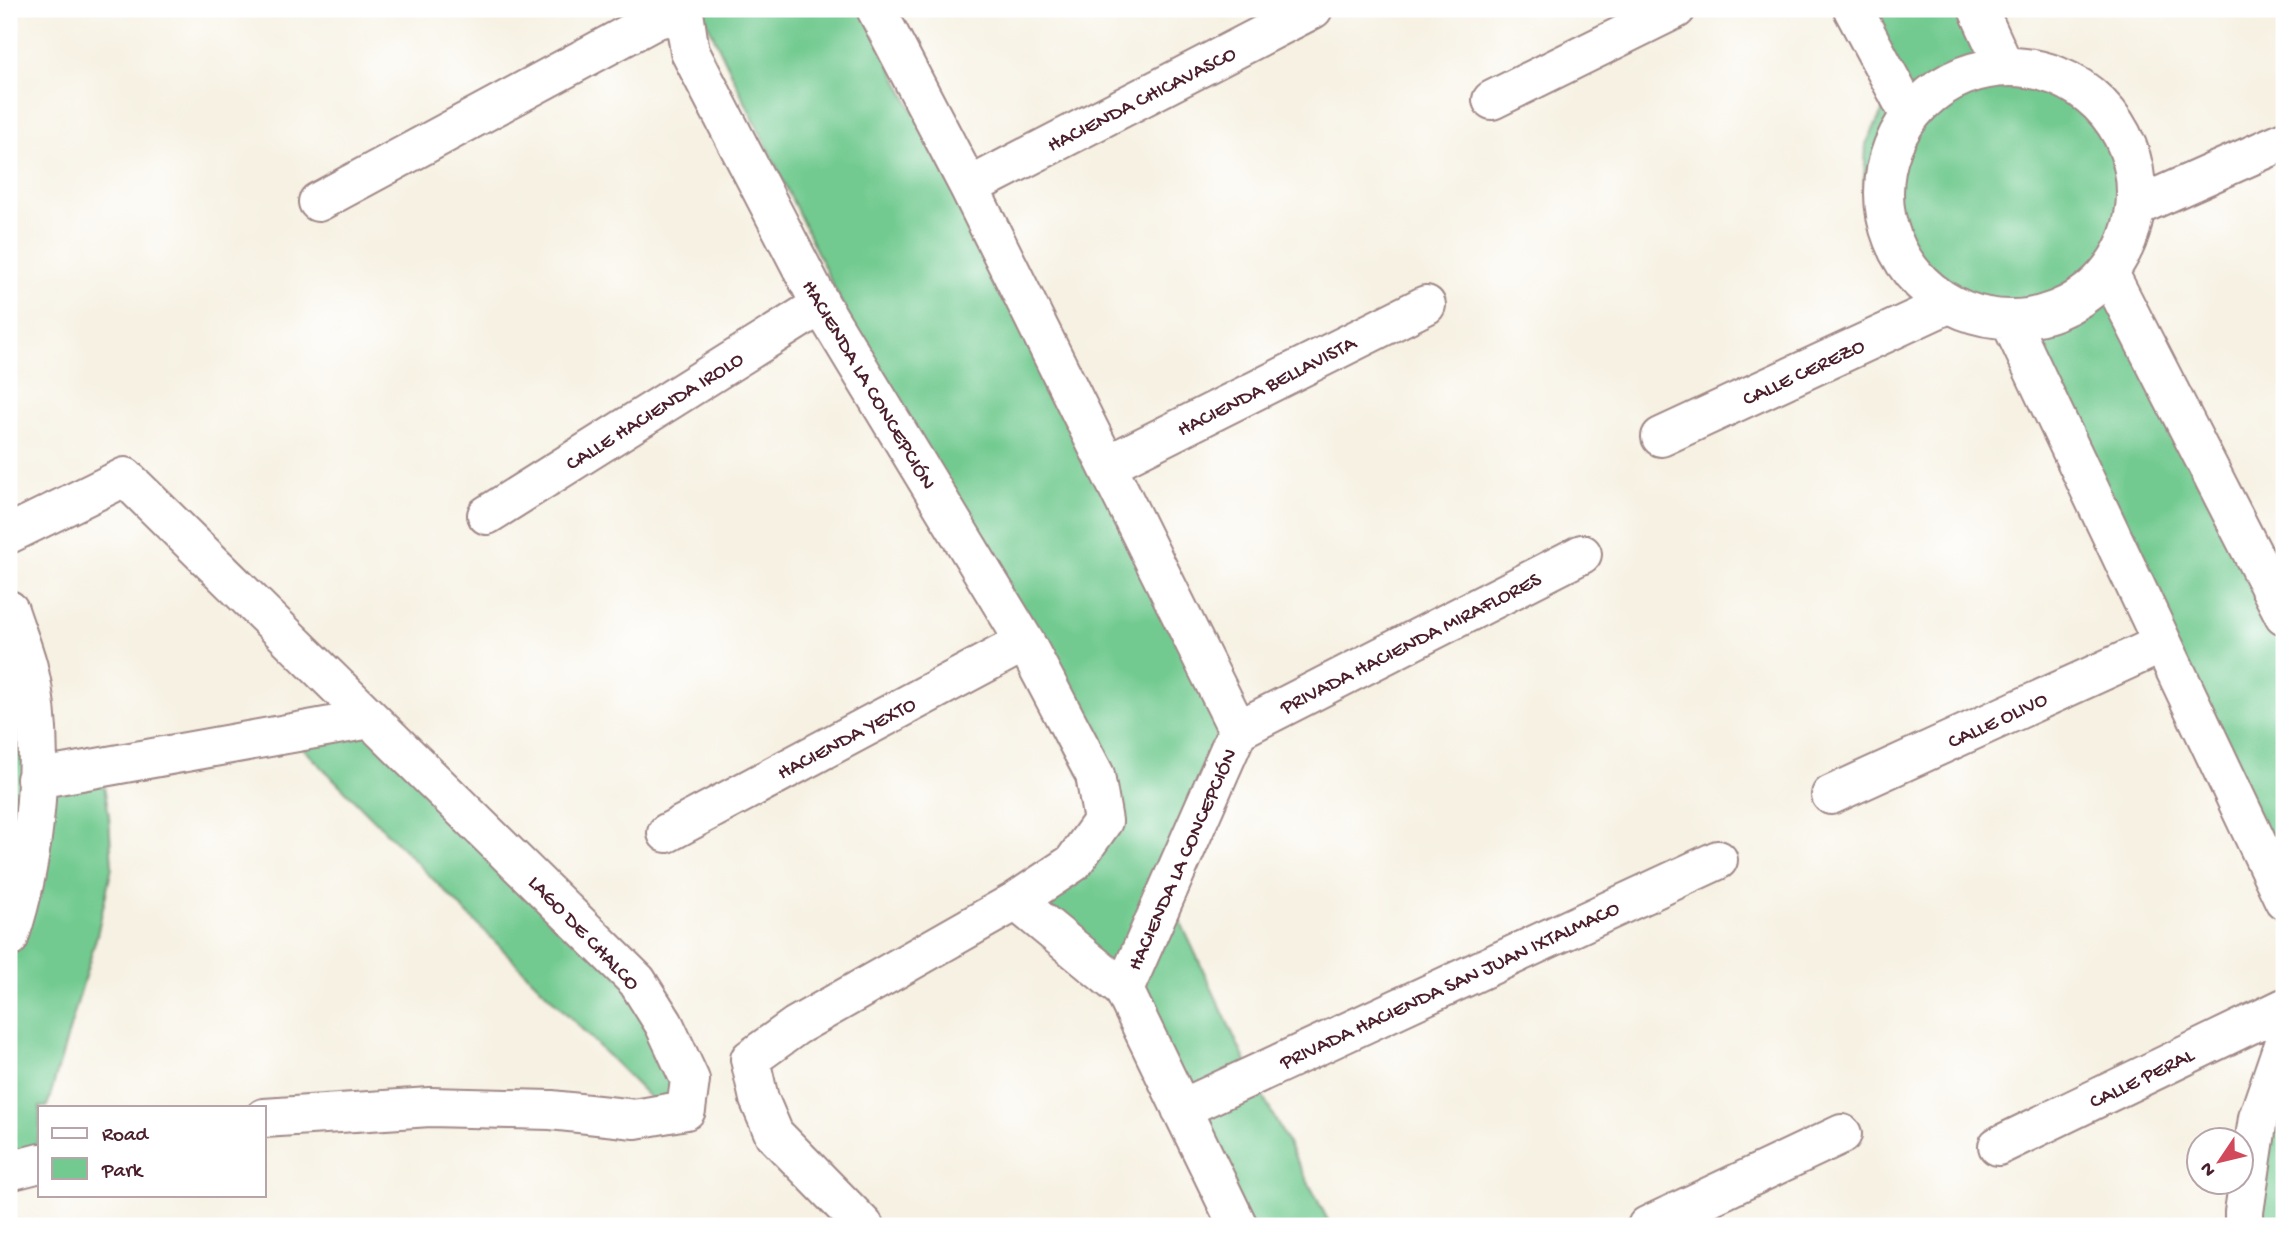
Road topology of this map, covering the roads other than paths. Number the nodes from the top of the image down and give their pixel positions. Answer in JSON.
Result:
{"nodes":[{"id":1,"x":876,"y":9,"type":"edge"},
{"id":2,"x":1313,"y":9,"type":"edge"},
{"id":3,"x":1676,"y":9,"type":"edge"},
{"id":4,"x":1853,"y":9,"type":"edge"},
{"id":5,"x":1978,"y":9,"type":"edge"},
{"id":6,"x":686,"y":11,"type":"edge"},
{"id":7,"x":2004,"y":66,"type":"junction"},
{"id":8,"x":1492,"y":100,"type":"dead end"},
{"id":9,"x":1909,"y":114,"type":"junction"},
{"id":10,"x":2284,"y":141,"type":"edge"},
{"id":11,"x":969,"y":187,"type":"junction"},
{"id":12,"x":318,"y":202,"type":"dead end"},
{"id":13,"x":2138,"y":206,"type":"junction"},
{"id":14,"x":2110,"y":275,"type":"junction"},
{"id":15,"x":821,"y":305,"type":"junction"},
{"id":16,"x":1426,"y":305,"type":"dead end"},
{"id":17,"x":1946,"y":305,"type":"junction"},
{"id":18,"x":2011,"y":323,"type":"junction"},
{"id":19,"x":1661,"y":437,"type":"dead end"},
{"id":20,"x":1107,"y":465,"type":"junction"},
{"id":21,"x":487,"y":515,"type":"dead end"},
{"id":22,"x":9,"y":534,"type":"edge"},
{"id":23,"x":1582,"y":554,"type":"dead end"},
{"id":24,"x":2276,"y":576,"type":"edge"},
{"id":25,"x":9,"y":610,"type":"edge"},
{"id":26,"x":2284,"y":615,"type":"edge"},
{"id":27,"x":1024,"y":642,"type":"junction"},
{"id":28,"x":2162,"y":644,"type":"junction"},
{"id":29,"x":370,"y":719,"type":"junction"},
{"id":30,"x":1238,"y":730,"type":"junction"},
{"id":31,"x":36,"y":779,"type":"junction"},
{"id":32,"x":1831,"y":795,"type":"dead end"},
{"id":33,"x":667,"y":833,"type":"dead end"},
{"id":34,"x":1717,"y":860,"type":"dead end"},
{"id":35,"x":2284,"y":900,"type":"edge"},
{"id":36,"x":1016,"y":901,"type":"junction"},
{"id":37,"x":9,"y":938,"type":"edge"},
{"id":38,"x":1124,"y":990,"type":"junction"},
{"id":39,"x":2284,"y":1009,"type":"edge"},
{"id":40,"x":2284,"y":1042,"type":"edge"},
{"id":41,"x":1181,"y":1109,"type":"junction"},
{"id":42,"x":266,"y":1118,"type":"edge"},
{"id":43,"x":1842,"y":1134,"type":"dead end"},
{"id":44,"x":1998,"y":1146,"type":"dead end"},
{"id":45,"x":38,"y":1164,"type":"edge"},
{"id":46,"x":9,"y":1171,"type":"edge"},
{"id":47,"x":864,"y":1226,"type":"edge"},
{"id":48,"x":1238,"y":1226,"type":"edge"},
{"id":49,"x":1647,"y":1226,"type":"edge"},
{"id":50,"x":2244,"y":1226,"type":"edge"}],
"edges":[{"from":1,"to":11,"type":"street","name":"HACIENDA LA CONCEPCIÓN"},
{"from":2,"to":11,"type":"street","name":"HACIENDA CHICAVASCO"},
{"from":3,"to":8,"type":"street"},
{"from":4,"to":9,"type":"street"},
{"from":5,"to":7,"type":"street"},
{"from":6,"to":12,"type":"street"},
{"from":6,"to":15,"type":"street","name":"HACIENDA LA CONCEPCIÓN"},
{"from":7,"to":9,"type":"street"},
{"from":7,"to":13,"type":"street"},
{"from":9,"to":17,"type":"street"},
{"from":10,"to":13,"type":"street"},
{"from":11,"to":20,"type":"street","name":"HACIENDA LA CONCEPCIÓN"},
{"from":13,"to":14,"type":"street"},
{"from":14,"to":18,"type":"street"},
{"from":14,"to":24,"type":"street"},
{"from":15,"to":21,"type":"street","name":"CALLE HACIENDA IROLO"},
{"from":15,"to":27,"type":"street","name":"HACIENDA LA CONCEPCIÓN"},
{"from":16,"to":20,"type":"street","name":"HACIENDA BELLAVISTA"},
{"from":17,"to":18,"type":"street"},
{"from":17,"to":19,"type":"street","name":"CALLE CEREZO"},
{"from":18,"to":28,"type":"street"},
{"from":20,"to":30,"type":"street","name":"HACIENDA LA CONCEPCIÓN"},
{"from":22,"to":29,"type":"street","name":"LAGO DE CHALCO"},
{"from":23,"to":30,"type":"street","name":"PRIVADA HACIENDA MIRAFLORES"},
{"from":24,"to":26,"type":"street"},
{"from":25,"to":31,"type":"street"},
{"from":27,"to":33,"type":"street","name":"HACIENDA YEXTO"},
{"from":27,"to":36,"type":"street","name":"HACIENDA LA CONCEPCIÓN"},
{"from":28,"to":32,"type":"street","name":"CALLE OLIVO"},
{"from":28,"to":35,"type":"street"},
{"from":29,"to":31,"type":"street"},
{"from":29,"to":42,"type":"street","name":"LAGO DE CHALCO"},
{"from":30,"to":38,"type":"street","name":"HACIENDA LA CONCEPCIÓN"},
{"from":31,"to":37,"type":"street"},
{"from":34,"to":41,"type":"street","name":"PRIVADA HACIENDA SAN JUAN IXTALMACO"},
{"from":36,"to":38,"type":"street","name":"HACIENDA LA CONCEPCIÓN"},
{"from":36,"to":47,"type":"street"},
{"from":38,"to":41,"type":"street"},
{"from":39,"to":44,"type":"street","name":"CALLE PERAL"},
{"from":40,"to":50,"type":"street"},
{"from":41,"to":48,"type":"street"},
{"from":43,"to":49,"type":"street"},
{"from":45,"to":46,"type":"street"}]}
